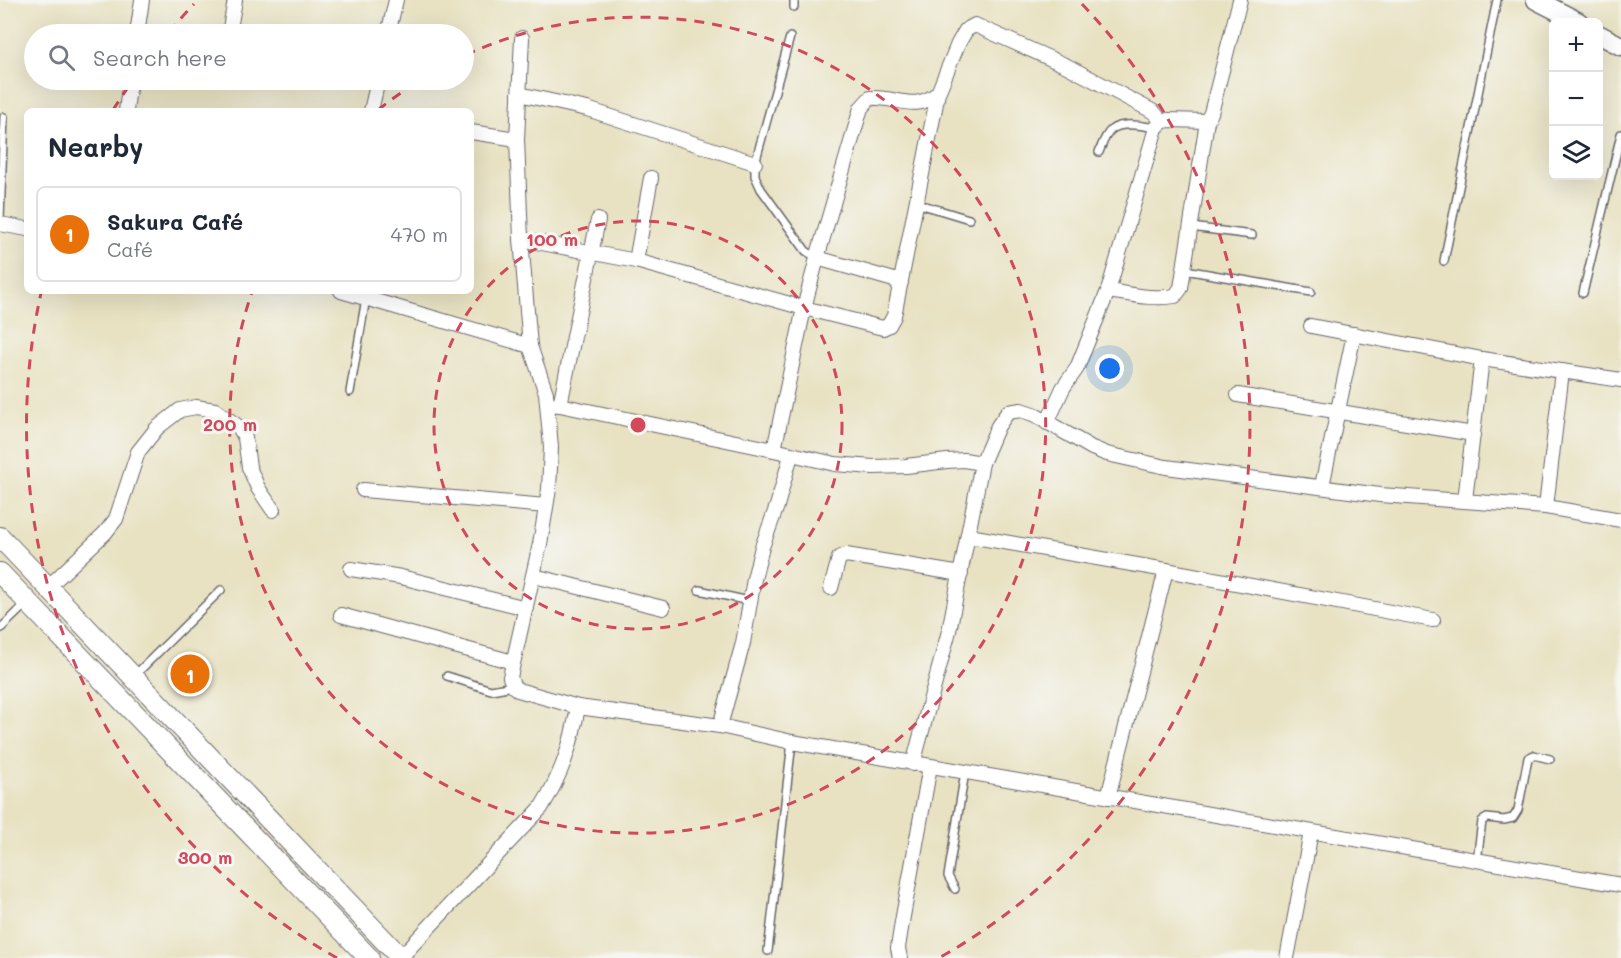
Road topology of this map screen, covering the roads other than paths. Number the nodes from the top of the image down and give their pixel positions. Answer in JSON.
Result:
{"nodes":[{"id":1,"x":142,"y":0,"type":"edge"},
{"id":2,"x":235,"y":0,"type":"edge"},
{"id":3,"x":396,"y":0,"type":"edge"},
{"id":4,"x":1240,"y":0,"type":"edge"},
{"id":5,"x":1497,"y":0,"type":"edge"},
{"id":6,"x":1536,"y":0,"type":"edge"},
{"id":7,"x":1569,"y":14,"type":"edge"},
{"id":8,"x":138,"y":24,"type":"edge"},
{"id":9,"x":231,"y":24,"type":"edge"},
{"id":10,"x":390,"y":24,"type":"edge"},
{"id":11,"x":1603,"y":36,"type":"edge"},
{"id":12,"x":790,"y":37,"type":"dead end"},
{"id":13,"x":522,"y":38,"type":"dead end"},
{"id":14,"x":1620,"y":42,"type":"edge"},
{"id":15,"x":129,"y":90,"type":"edge"},
{"id":16,"x":376,"y":90,"type":"edge"},
{"id":17,"x":938,"y":93,"type":"junction"},
{"id":18,"x":519,"y":94,"type":"junction"},
{"id":19,"x":126,"y":108,"type":"edge"},
{"id":20,"x":372,"y":108,"type":"edge"},
{"id":21,"x":4,"y":117,"type":"dead end"},
{"id":22,"x":1207,"y":121,"type":"junction"},
{"id":23,"x":1159,"y":125,"type":"junction"},
{"id":24,"x":474,"y":132,"type":"edge"},
{"id":25,"x":1621,"y":134,"type":"edge"},
{"id":26,"x":517,"y":139,"type":"junction"},
{"id":27,"x":1099,"y":152,"type":"dead end"},
{"id":28,"x":755,"y":163,"type":"junction"},
{"id":29,"x":651,"y":178,"type":"dead end"},
{"id":30,"x":916,"y":203,"type":"junction"},
{"id":31,"x":0,"y":219,"type":"edge"},
{"id":32,"x":969,"y":219,"type":"dead end"},
{"id":33,"x":598,"y":220,"type":"dead end"},
{"id":34,"x":0,"y":224,"type":"edge"},
{"id":35,"x":1191,"y":227,"type":"junction"},
{"id":36,"x":24,"y":228,"type":"edge"},
{"id":37,"x":1252,"y":235,"type":"dead end"},
{"id":38,"x":521,"y":240,"type":"junction"},
{"id":39,"x":591,"y":252,"type":"junction"},
{"id":40,"x":817,"y":258,"type":"junction"},
{"id":41,"x":636,"y":261,"type":"junction"},
{"id":42,"x":1444,"y":261,"type":"dead end"},
{"id":43,"x":1185,"y":270,"type":"junction"},
{"id":44,"x":901,"y":282,"type":"junction"},
{"id":45,"x":1108,"y":291,"type":"junction"},
{"id":46,"x":1311,"y":292,"type":"dead end"},
{"id":47,"x":352,"y":294,"type":"edge"},
{"id":48,"x":1583,"y":294,"type":"dead end"},
{"id":49,"x":366,"y":298,"type":"junction"},
{"id":50,"x":804,"y":308,"type":"junction"},
{"id":51,"x":1311,"y":326,"type":"dead end"},
{"id":52,"x":1354,"y":334,"type":"junction"},
{"id":53,"x":530,"y":346,"type":"junction"},
{"id":54,"x":1482,"y":359,"type":"junction"},
{"id":55,"x":1562,"y":371,"type":"junction"},
{"id":56,"x":1621,"y":380,"type":"edge"},
{"id":57,"x":350,"y":392,"type":"dead end"},
{"id":58,"x":1238,"y":395,"type":"dead end"},
{"id":59,"x":554,"y":405,"type":"junction"},
{"id":60,"x":1338,"y":412,"type":"junction"},
{"id":61,"x":1047,"y":423,"type":"junction"},
{"id":62,"x":1473,"y":434,"type":"junction"},
{"id":63,"x":774,"y":450,"type":"junction"},
{"id":64,"x":791,"y":455,"type":"junction"},
{"id":65,"x":982,"y":463,"type":"junction"},
{"id":66,"x":1322,"y":486,"type":"junction"},
{"id":67,"x":363,"y":490,"type":"dead end"},
{"id":68,"x":1465,"y":500,"type":"junction"},
{"id":69,"x":546,"y":506,"type":"junction"},
{"id":70,"x":1546,"y":507,"type":"junction"},
{"id":71,"x":273,"y":510,"type":"dead end"},
{"id":72,"x":1621,"y":520,"type":"edge"},
{"id":73,"x":969,"y":536,"type":"junction"},
{"id":74,"x":0,"y":537,"type":"edge"},
{"id":75,"x":351,"y":569,"type":"dead end"},
{"id":76,"x":1166,"y":570,"type":"junction"},
{"id":77,"x":0,"y":573,"type":"edge"},
{"id":78,"x":961,"y":574,"type":"junction"},
{"id":79,"x":534,"y":576,"type":"junction"},
{"id":80,"x":47,"y":588,"type":"junction"},
{"id":81,"x":831,"y":588,"type":"dead end"},
{"id":82,"x":221,"y":590,"type":"dead end"},
{"id":83,"x":699,"y":590,"type":"dead end"},
{"id":84,"x":749,"y":601,"type":"junction"},
{"id":85,"x":27,"y":603,"type":"junction"},
{"id":86,"x":526,"y":608,"type":"junction"},
{"id":87,"x":663,"y":608,"type":"dead end"},
{"id":88,"x":340,"y":615,"type":"dead end"},
{"id":89,"x":1433,"y":620,"type":"dead end"},
{"id":90,"x":0,"y":629,"type":"edge"},
{"id":91,"x":513,"y":662,"type":"junction"},
{"id":92,"x":447,"y":676,"type":"dead end"},
{"id":93,"x":132,"y":678,"type":"junction"},
{"id":94,"x":513,"y":686,"type":"junction"},
{"id":95,"x":579,"y":707,"type":"junction"},
{"id":96,"x":720,"y":726,"type":"junction"},
{"id":97,"x":792,"y":742,"type":"junction"},
{"id":98,"x":1550,"y":759,"type":"dead end"},
{"id":99,"x":913,"y":764,"type":"junction"},
{"id":100,"x":930,"y":766,"type":"junction"},
{"id":101,"x":965,"y":772,"type":"junction"},
{"id":102,"x":1108,"y":797,"type":"junction"},
{"id":103,"x":1311,"y":832,"type":"junction"},
{"id":104,"x":1477,"y":861,"type":"junction"},
{"id":105,"x":1621,"y":885,"type":"edge"},
{"id":106,"x":955,"y":890,"type":"dead end"},
{"id":107,"x":768,"y":951,"type":"dead end"},
{"id":108,"x":369,"y":958,"type":"edge"},
{"id":109,"x":400,"y":958,"type":"edge"},
{"id":110,"x":900,"y":958,"type":"edge"},
{"id":111,"x":1287,"y":958,"type":"edge"}],
"edges":[{"from":1,"to":8,"type":"street"},
{"from":2,"to":9,"type":"street"},
{"from":3,"to":10,"type":"street"},
{"from":4,"to":22,"type":"street"},
{"from":5,"to":42,"type":"lane"},
{"from":6,"to":7,"type":"street"},
{"from":11,"to":14,"type":"street"},
{"from":12,"to":28,"type":"lane"},
{"from":13,"to":18,"type":"street"},
{"from":15,"to":19,"type":"street"},
{"from":16,"to":20,"type":"street"},
{"from":17,"to":23,"type":"street"},
{"from":17,"to":30,"type":"street"},
{"from":17,"to":40,"type":"street"},
{"from":18,"to":26,"type":"street"},
{"from":18,"to":28,"type":"street"},
{"from":21,"to":31,"type":"lane"},
{"from":22,"to":23,"type":"street"},
{"from":22,"to":35,"type":"street"},
{"from":23,"to":27,"type":"lane"},
{"from":23,"to":45,"type":"street"},
{"from":24,"to":26,"type":"street"},
{"from":25,"to":48,"type":"lane"},
{"from":26,"to":38,"type":"street"},
{"from":28,"to":40,"type":"lane"},
{"from":29,"to":41,"type":"street"},
{"from":30,"to":32,"type":"lane"},
{"from":30,"to":44,"type":"street"},
{"from":33,"to":39,"type":"street"},
{"from":34,"to":36,"type":"street"},
{"from":35,"to":37,"type":"lane"},
{"from":35,"to":43,"type":"street"},
{"from":38,"to":39,"type":"street"},
{"from":38,"to":53,"type":"street"},
{"from":39,"to":41,"type":"street"},
{"from":39,"to":59,"type":"street"},
{"from":40,"to":44,"type":"street"},
{"from":40,"to":50,"type":"street"},
{"from":41,"to":50,"type":"street"},
{"from":43,"to":45,"type":"street"},
{"from":43,"to":46,"type":"lane"},
{"from":44,"to":50,"type":"street"},
{"from":45,"to":61,"type":"street"},
{"from":47,"to":49,"type":"street"},
{"from":49,"to":53,"type":"street"},
{"from":49,"to":57,"type":"lane"},
{"from":50,"to":63,"type":"street"},
{"from":51,"to":52,"type":"street"},
{"from":52,"to":54,"type":"street"},
{"from":52,"to":60,"type":"street"},
{"from":53,"to":59,"type":"street"},
{"from":54,"to":55,"type":"street"},
{"from":54,"to":62,"type":"street"},
{"from":55,"to":56,"type":"street"},
{"from":55,"to":70,"type":"street"},
{"from":58,"to":60,"type":"street"},
{"from":59,"to":63,"type":"street"},
{"from":59,"to":69,"type":"street"},
{"from":60,"to":62,"type":"street"},
{"from":60,"to":66,"type":"street"},
{"from":61,"to":65,"type":"street"},
{"from":61,"to":66,"type":"street"},
{"from":62,"to":68,"type":"street"},
{"from":63,"to":64,"type":"street"},
{"from":64,"to":65,"type":"street"},
{"from":64,"to":84,"type":"street"},
{"from":65,"to":73,"type":"street"},
{"from":66,"to":68,"type":"street"},
{"from":67,"to":69,"type":"street"},
{"from":68,"to":70,"type":"street"},
{"from":69,"to":79,"type":"street"},
{"from":70,"to":72,"type":"street"},
{"from":71,"to":80,"type":"street"},
{"from":73,"to":76,"type":"street"},
{"from":73,"to":78,"type":"street"},
{"from":74,"to":80,"type":"main road"},
{"from":75,"to":86,"type":"street"},
{"from":76,"to":89,"type":"street"},
{"from":76,"to":102,"type":"street"},
{"from":77,"to":85,"type":"main road"},
{"from":78,"to":81,"type":"street"},
{"from":78,"to":99,"type":"street"},
{"from":79,"to":86,"type":"street"},
{"from":79,"to":87,"type":"street"},
{"from":80,"to":93,"type":"main road"},
{"from":82,"to":93,"type":"lane"},
{"from":83,"to":84,"type":"lane"},
{"from":84,"to":96,"type":"street"},
{"from":85,"to":90,"type":"lane"},
{"from":85,"to":108,"type":"main road"},
{"from":86,"to":91,"type":"street"},
{"from":88,"to":91,"type":"street"},
{"from":91,"to":94,"type":"street"},
{"from":92,"to":94,"type":"lane"},
{"from":93,"to":109,"type":"main road"},
{"from":94,"to":95,"type":"street"},
{"from":95,"to":96,"type":"street"},
{"from":95,"to":109,"type":"street"},
{"from":96,"to":97,"type":"street"},
{"from":97,"to":99,"type":"street"},
{"from":97,"to":107,"type":"lane"},
{"from":98,"to":104,"type":"lane"},
{"from":99,"to":100,"type":"street"},
{"from":100,"to":101,"type":"street"},
{"from":100,"to":110,"type":"street"},
{"from":101,"to":102,"type":"street"},
{"from":101,"to":106,"type":"lane"},
{"from":102,"to":103,"type":"street"},
{"from":103,"to":104,"type":"street"},
{"from":103,"to":111,"type":"street"},
{"from":104,"to":105,"type":"street"}]}
